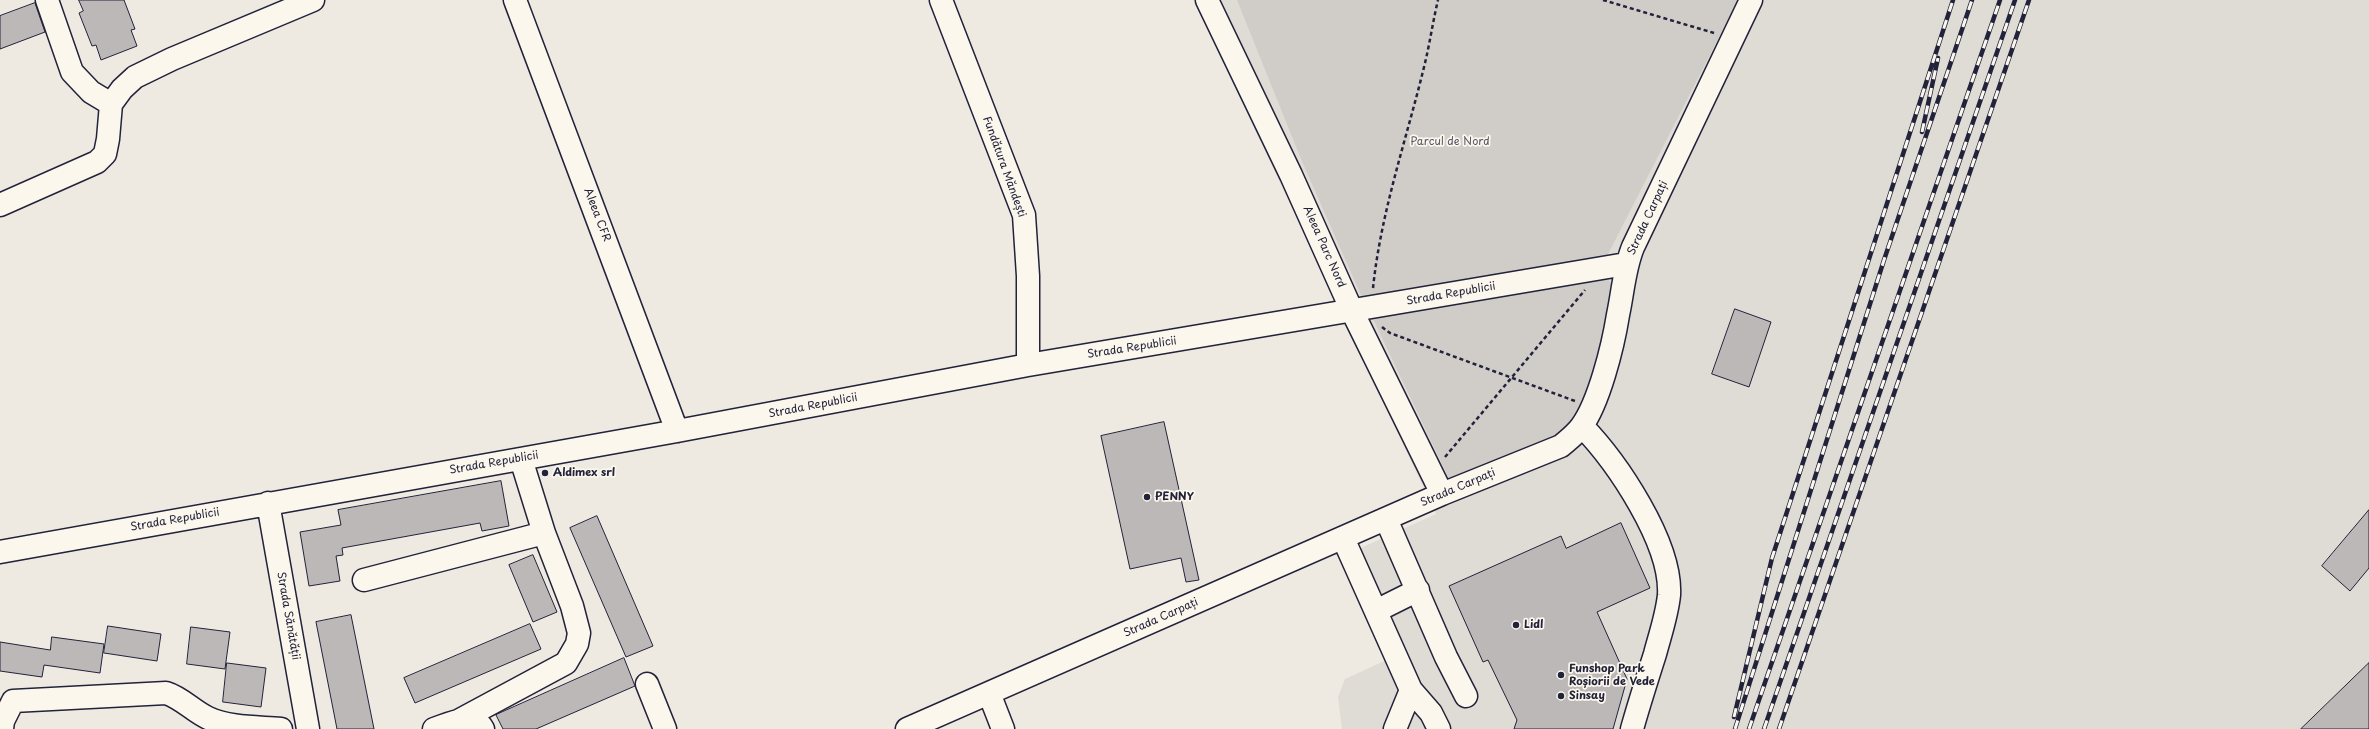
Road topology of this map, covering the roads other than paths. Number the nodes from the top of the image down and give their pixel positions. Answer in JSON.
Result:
{"nodes":[{"id":1,"x":46,"y":0,"type":"edge"},
{"id":2,"x":314,"y":0,"type":"edge"},
{"id":3,"x":515,"y":0,"type":"edge"},
{"id":4,"x":941,"y":0,"type":"edge"},
{"id":5,"x":1206,"y":0,"type":"edge"},
{"id":6,"x":1751,"y":0,"type":"edge"},
{"id":7,"x":111,"y":104,"type":"junction"},
{"id":8,"x":0,"y":205,"type":"edge"},
{"id":9,"x":1626,"y":264,"type":"junction"},
{"id":10,"x":1361,"y":310,"type":"junction"},
{"id":11,"x":1028,"y":365,"type":"junction"},
{"id":12,"x":1582,"y":426,"type":"junction"},
{"id":13,"x":677,"y":431,"type":"junction"},
{"id":14,"x":521,"y":459,"type":"junction"},
{"id":15,"x":1442,"y":494,"type":"junction"},
{"id":16,"x":268,"y":503,"type":"junction"},
{"id":17,"x":1386,"y":519,"type":"junction"},
{"id":18,"x":544,"y":533,"type":"junction"},
{"id":19,"x":1343,"y":538,"type":"junction"},
{"id":20,"x":0,"y":552,"type":"edge"},
{"id":21,"x":364,"y":580,"type":"dead end"},
{"id":22,"x":1418,"y":590,"type":"junction"},
{"id":23,"x":1376,"y":612,"type":"junction"},
{"id":24,"x":647,"y":684,"type":"dead end"},
{"id":25,"x":1411,"y":690,"type":"junction"},
{"id":26,"x":990,"y":693,"type":"junction"},
{"id":27,"x":1466,"y":696,"type":"dead end"},
{"id":28,"x":460,"y":720,"type":"junction"},
{"id":29,"x":663,"y":728,"type":"edge"},
{"id":30,"x":2,"y":729,"type":"edge"},
{"id":31,"x":281,"y":729,"type":"edge"},
{"id":32,"x":308,"y":729,"type":"edge"},
{"id":33,"x":434,"y":729,"type":"edge"},
{"id":34,"x":483,"y":729,"type":"edge"},
{"id":35,"x":907,"y":729,"type":"edge"},
{"id":36,"x":1003,"y":729,"type":"edge"},
{"id":37,"x":1395,"y":729,"type":"edge"},
{"id":38,"x":1439,"y":729,"type":"edge"},
{"id":39,"x":1632,"y":729,"type":"edge"}],
"edges":[{"from":1,"to":7,"type":"street"},
{"from":2,"to":7,"type":"street"},
{"from":3,"to":13,"type":"street","name":"Aleea CFR"},
{"from":4,"to":11,"type":"street","name":"Fundătura Măndești"},
{"from":5,"to":10,"type":"street","name":"Aleea Parc Nord"},
{"from":6,"to":9,"type":"street","name":"Strada Carpați"},
{"from":7,"to":8,"type":"street"},
{"from":9,"to":10,"type":"street","name":"Strada Republicii"},
{"from":9,"to":12,"type":"street","name":"Strada Carpați"},
{"from":10,"to":11,"type":"street","name":"Strada Republicii"},
{"from":10,"to":15,"type":"street","name":"Aleea Parc Nord"},
{"from":11,"to":13,"type":"street","name":"Strada Republicii"},
{"from":12,"to":15,"type":"street","name":"Strada Carpați"},
{"from":12,"to":39,"type":"street"},
{"from":13,"to":14,"type":"street","name":"Strada Republicii"},
{"from":14,"to":16,"type":"street","name":"Strada Republicii"},
{"from":14,"to":18,"type":"street"},
{"from":15,"to":17,"type":"street","name":"Strada Carpați"},
{"from":16,"to":20,"type":"street","name":"Strada Republicii"},
{"from":16,"to":32,"type":"street","name":"Strada Sănătății"},
{"from":17,"to":19,"type":"street","name":"Strada Carpați"},
{"from":17,"to":22,"type":"street"},
{"from":18,"to":21,"type":"street"},
{"from":18,"to":28,"type":"street"},
{"from":19,"to":23,"type":"street"},
{"from":19,"to":26,"type":"street","name":"Strada Carpați"},
{"from":22,"to":23,"type":"street"},
{"from":22,"to":27,"type":"street"},
{"from":23,"to":25,"type":"street"},
{"from":24,"to":29,"type":"street"},
{"from":25,"to":37,"type":"street"},
{"from":25,"to":38,"type":"street"},
{"from":26,"to":35,"type":"street","name":"Strada Carpați"},
{"from":26,"to":36,"type":"street"},
{"from":28,"to":33,"type":"street"},
{"from":28,"to":34,"type":"street"},
{"from":30,"to":31,"type":"street"}]}
